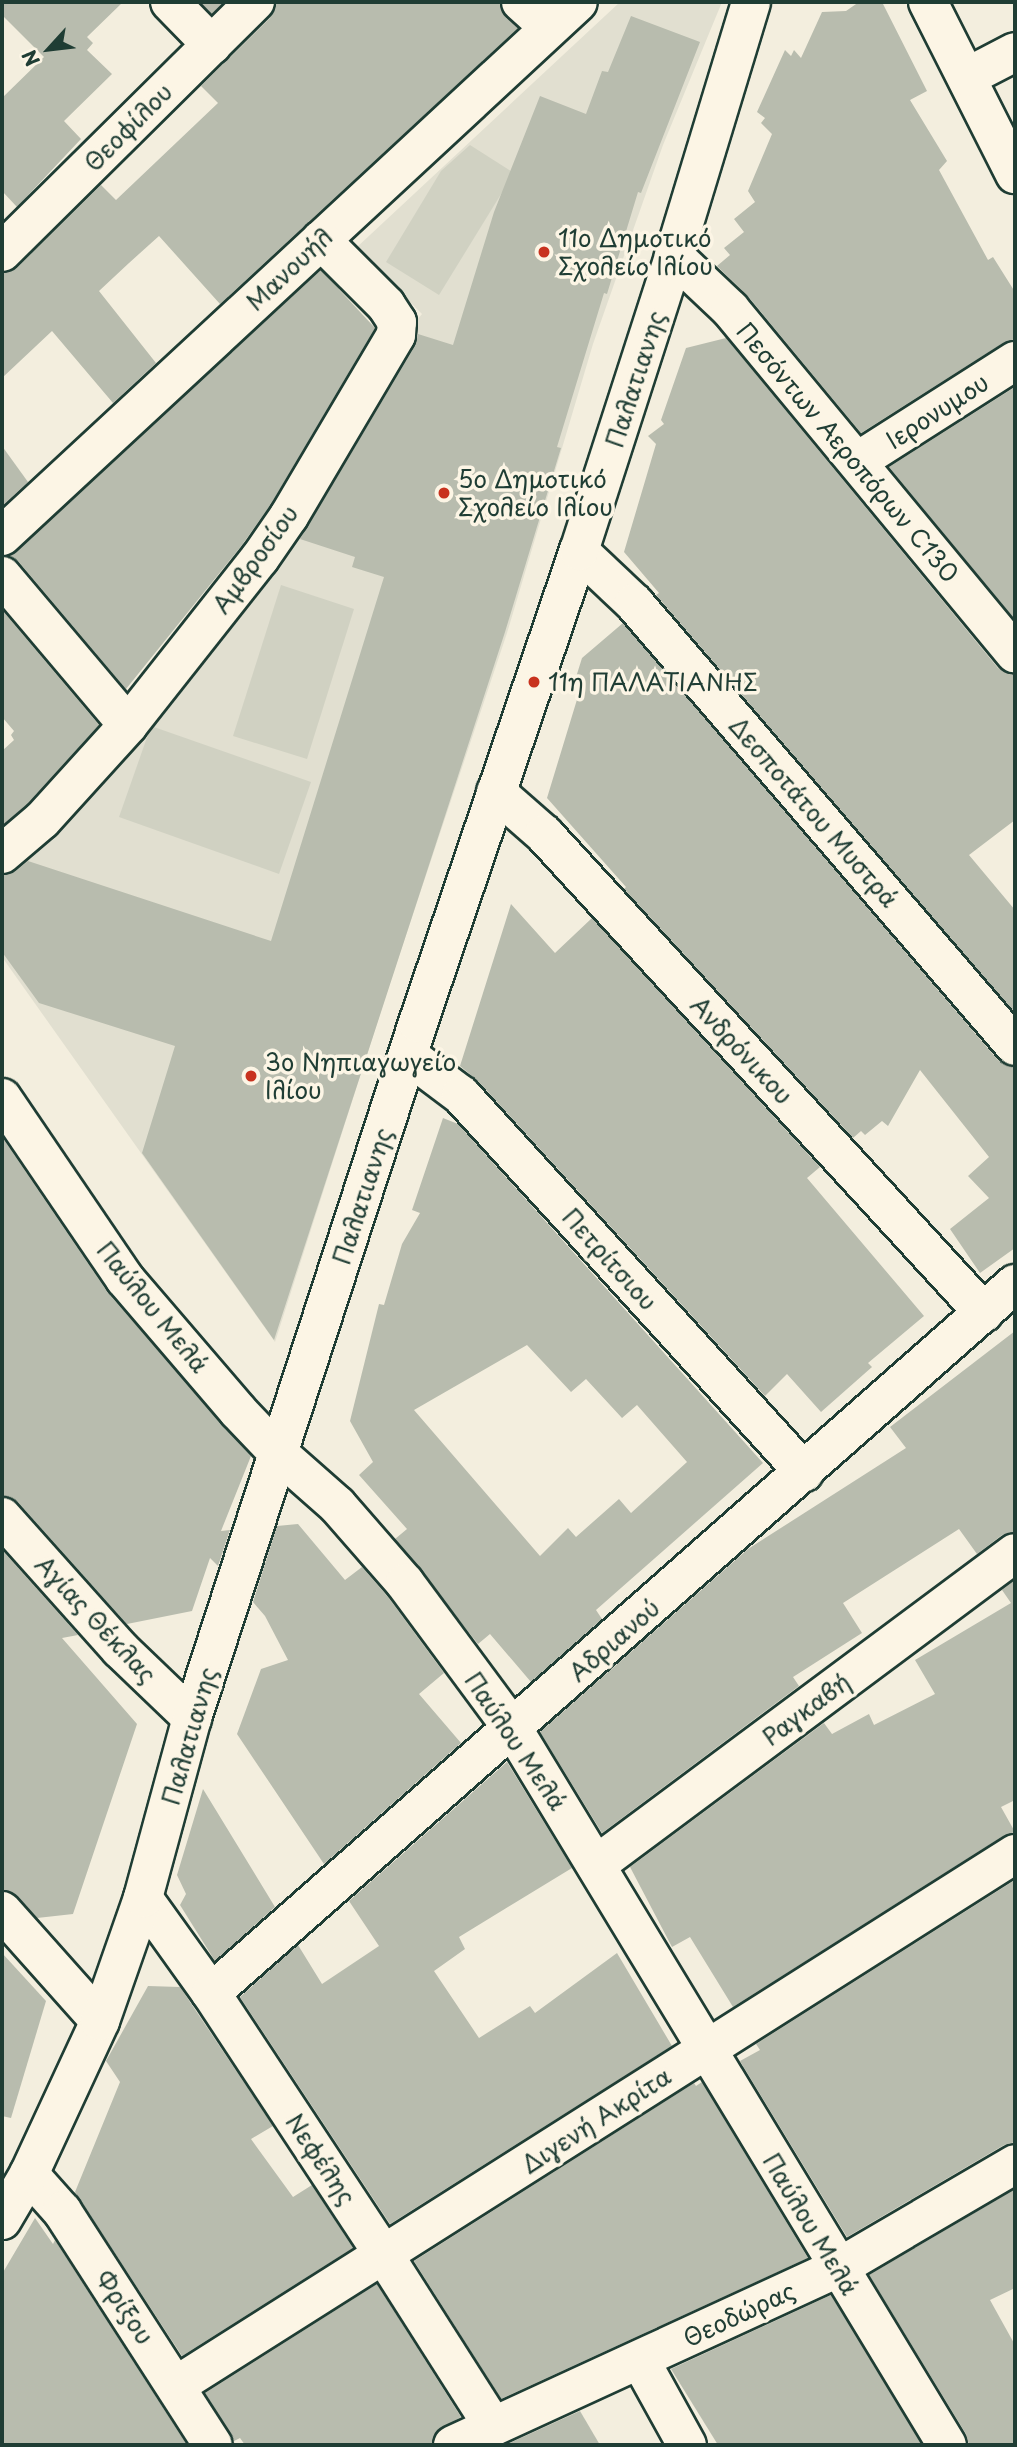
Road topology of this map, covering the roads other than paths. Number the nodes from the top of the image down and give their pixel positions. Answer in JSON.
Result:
{"nodes":[{"id":1,"x":170,"y":2,"type":"edge"},
{"id":2,"x":254,"y":2,"type":"edge"},
{"id":3,"x":578,"y":2,"type":"edge"},
{"id":4,"x":751,"y":2,"type":"edge"},
{"id":5,"x":928,"y":2,"type":"edge"},
{"id":6,"x":535,"y":15,"type":"edge"},
{"id":7,"x":212,"y":45,"type":"junction"},
{"id":8,"x":1015,"y":52,"type":"edge"},
{"id":9,"x":967,"y":77,"type":"junction"},
{"id":10,"x":1015,"y":174,"type":"edge"},
{"id":11,"x":6,"y":239,"type":"edge"},
{"id":12,"x":321,"y":240,"type":"junction"},
{"id":13,"x":674,"y":256,"type":"junction"},
{"id":14,"x":1015,"y":361,"type":"edge"},
{"id":15,"x":858,"y":461,"type":"junction"},
{"id":16,"x":2,"y":537,"type":"edge"},
{"id":17,"x":579,"y":551,"type":"junction"},
{"id":18,"x":2,"y":576,"type":"edge"},
{"id":19,"x":1015,"y":654,"type":"edge"},
{"id":20,"x":128,"y":725,"type":"junction"},
{"id":21,"x":496,"y":792,"type":"junction"},
{"id":22,"x":2,"y":854,"type":"edge"},
{"id":23,"x":1015,"y":1046,"type":"edge"},
{"id":24,"x":409,"y":1056,"type":"junction"},
{"id":25,"x":2,"y":1098,"type":"edge"},
{"id":26,"x":1015,"y":1284,"type":"edge"},
{"id":27,"x":984,"y":1313,"type":"junction"},
{"id":28,"x":278,"y":1453,"type":"junction"},
{"id":29,"x":804,"y":1472,"type":"junction"},
{"id":30,"x":2,"y":1517,"type":"edge"},
{"id":31,"x":1015,"y":1553,"type":"edge"},
{"id":32,"x":192,"y":1718,"type":"junction"},
{"id":33,"x":513,"y":1729,"type":"junction"},
{"id":34,"x":1015,"y":1854,"type":"edge"},
{"id":35,"x":596,"y":1865,"type":"junction"},
{"id":36,"x":143,"y":1898,"type":"junction"},
{"id":37,"x":2,"y":1911,"type":"edge"},
{"id":38,"x":211,"y":1993,"type":"junction"},
{"id":39,"x":100,"y":2021,"type":"junction"},
{"id":40,"x":706,"y":2050,"type":"junction"},
{"id":41,"x":1015,"y":2164,"type":"edge"},
{"id":42,"x":29,"y":2174,"type":"junction"},
{"id":43,"x":2,"y":2220,"type":"edge"},
{"id":44,"x":384,"y":2255,"type":"junction"},
{"id":45,"x":838,"y":2268,"type":"junction"},
{"id":46,"x":639,"y":2360,"type":"junction"},
{"id":47,"x":177,"y":2385,"type":"junction"},
{"id":48,"x":492,"y":2426,"type":"junction"},
{"id":49,"x":213,"y":2445,"type":"edge"},
{"id":50,"x":453,"y":2445,"type":"edge"},
{"id":51,"x":687,"y":2445,"type":"edge"},
{"id":52,"x":947,"y":2445,"type":"edge"}],
"edges":[{"from":1,"to":7,"type":"street"},
{"from":2,"to":7,"type":"street","name":"Θεοφίλου"},
{"from":3,"to":6,"type":"street","name":"Μανουήλ"},
{"from":4,"to":13,"type":"street","name":"Παλατιανης"},
{"from":5,"to":9,"type":"street"},
{"from":6,"to":12,"type":"street","name":"Μανουήλ"},
{"from":7,"to":11,"type":"street","name":"Θεοφίλου"},
{"from":8,"to":9,"type":"street"},
{"from":9,"to":10,"type":"street"},
{"from":12,"to":16,"type":"street","name":"Μανουήλ"},
{"from":12,"to":20,"type":"street","name":"Αμβροσίου"},
{"from":13,"to":15,"type":"street","name":"Πεσόντων Αεροπόρων C130"},
{"from":13,"to":17,"type":"street","name":"Παλατιανης"},
{"from":14,"to":15,"type":"street","name":"Ιερονυμου"},
{"from":15,"to":19,"type":"street","name":"Πεσόντων Αεροπόρων C130"},
{"from":17,"to":21,"type":"street","name":"Παλατιανης"},
{"from":17,"to":23,"type":"street","name":"Δεσποτάτου Μυστρά"},
{"from":18,"to":20,"type":"street"},
{"from":20,"to":22,"type":"street","name":"Αμβροσίου"},
{"from":21,"to":24,"type":"street","name":"Παλατιανης"},
{"from":21,"to":27,"type":"street","name":"Ανδρόνικου"},
{"from":24,"to":28,"type":"street","name":"Παλατιανης"},
{"from":24,"to":29,"type":"street","name":"Πετρίτσιου"},
{"from":25,"to":28,"type":"street","name":"Παύλου Μελά"},
{"from":26,"to":27,"type":"street","name":"Αδριανού"},
{"from":27,"to":29,"type":"street","name":"Αδριανού"},
{"from":28,"to":32,"type":"street","name":"Παλατιανης"},
{"from":28,"to":33,"type":"street","name":"Παύλου Μελά"},
{"from":29,"to":33,"type":"street","name":"Αδριανού"},
{"from":30,"to":32,"type":"street","name":"Αγίας Θέκλας"},
{"from":31,"to":35,"type":"street","name":"Ραγκαβή"},
{"from":32,"to":36,"type":"street","name":"Παλατιανης"},
{"from":33,"to":35,"type":"street","name":"Παύλου Μελά"},
{"from":33,"to":38,"type":"street","name":"Αδριανού"},
{"from":34,"to":40,"type":"street","name":"Διγενή Ακρίτα"},
{"from":35,"to":40,"type":"street","name":"Παύλου Μελά"},
{"from":36,"to":38,"type":"street","name":"Νεφέλης"},
{"from":36,"to":39,"type":"street","name":"Παλατιανης"},
{"from":37,"to":39,"type":"street"},
{"from":38,"to":44,"type":"street","name":"Νεφέλης"},
{"from":39,"to":42,"type":"street","name":"Παλατιανης"},
{"from":40,"to":44,"type":"street","name":"Διγενή Ακρίτα"},
{"from":40,"to":45,"type":"street","name":"Παύλου Μελά"},
{"from":41,"to":45,"type":"street","name":"Θεοδώρας"},
{"from":42,"to":43,"type":"street","name":"Παλατιανης"},
{"from":42,"to":47,"type":"street","name":"Φρίξου"},
{"from":44,"to":47,"type":"street","name":"Διγενή Ακρίτα"},
{"from":44,"to":48,"type":"street","name":"Νεφέλης"},
{"from":45,"to":46,"type":"street","name":"Θεοδώρας"},
{"from":45,"to":52,"type":"street","name":"Παύλου Μελά"},
{"from":46,"to":48,"type":"street","name":"Θεοδώρας"},
{"from":46,"to":51,"type":"street"},
{"from":47,"to":49,"type":"street","name":"Φρίξου"},
{"from":48,"to":50,"type":"street","name":"Θεοδώρας"}]}
